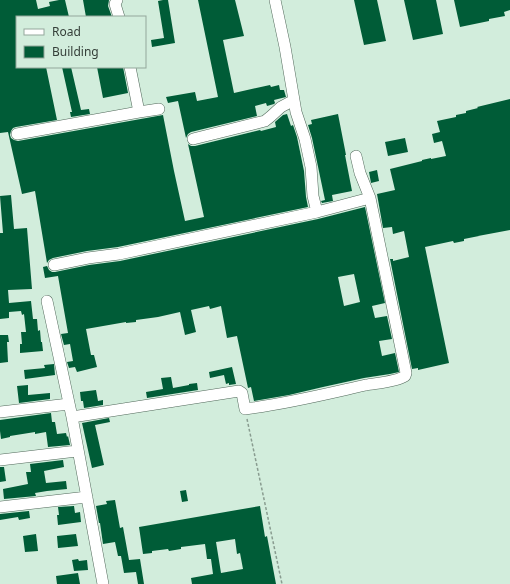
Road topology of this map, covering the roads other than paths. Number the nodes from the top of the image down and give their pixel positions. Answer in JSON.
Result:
{"nodes":[{"id":1,"x":117,"y":0,"type":"edge"},
{"id":2,"x":274,"y":0,"type":"edge"},
{"id":3,"x":119,"y":16,"type":"edge"},
{"id":4,"x":130,"y":68,"type":"edge"},
{"id":5,"x":294,"y":100,"type":"junction"},
{"id":6,"x":159,"y":109,"type":"dead end"},
{"id":7,"x":139,"y":112,"type":"junction"},
{"id":8,"x":17,"y":134,"type":"dead end"},
{"id":9,"x":193,"y":139,"type":"dead end"},
{"id":10,"x":356,"y":156,"type":"dead end"},
{"id":11,"x":370,"y":198,"type":"junction"},
{"id":12,"x":316,"y":212,"type":"junction"},
{"id":13,"x":54,"y":265,"type":"dead end"},
{"id":14,"x":47,"y":301,"type":"dead end"},
{"id":15,"x":69,"y":404,"type":"junction"},
{"id":16,"x":0,"y":412,"type":"edge"},
{"id":17,"x":72,"y":417,"type":"junction"},
{"id":18,"x":77,"y":451,"type":"junction"},
{"id":19,"x":0,"y":460,"type":"edge"},
{"id":20,"x":87,"y":497,"type":"junction"},
{"id":21,"x":0,"y":507,"type":"edge"},
{"id":22,"x":103,"y":584,"type":"edge"}],
"edges":[{"from":1,"to":3,"type":"street"},
{"from":2,"to":5,"type":"street"},
{"from":4,"to":7,"type":"street"},
{"from":5,"to":9,"type":"street"},
{"from":5,"to":12,"type":"street"},
{"from":6,"to":7,"type":"street"},
{"from":7,"to":8,"type":"street"},
{"from":10,"to":11,"type":"street"},
{"from":11,"to":12,"type":"street"},
{"from":11,"to":17,"type":"street"},
{"from":12,"to":13,"type":"street"},
{"from":14,"to":15,"type":"street"},
{"from":15,"to":16,"type":"street"},
{"from":15,"to":17,"type":"street"},
{"from":17,"to":18,"type":"street"},
{"from":18,"to":19,"type":"street"},
{"from":18,"to":20,"type":"street"},
{"from":20,"to":21,"type":"street"},
{"from":20,"to":22,"type":"street"}]}
